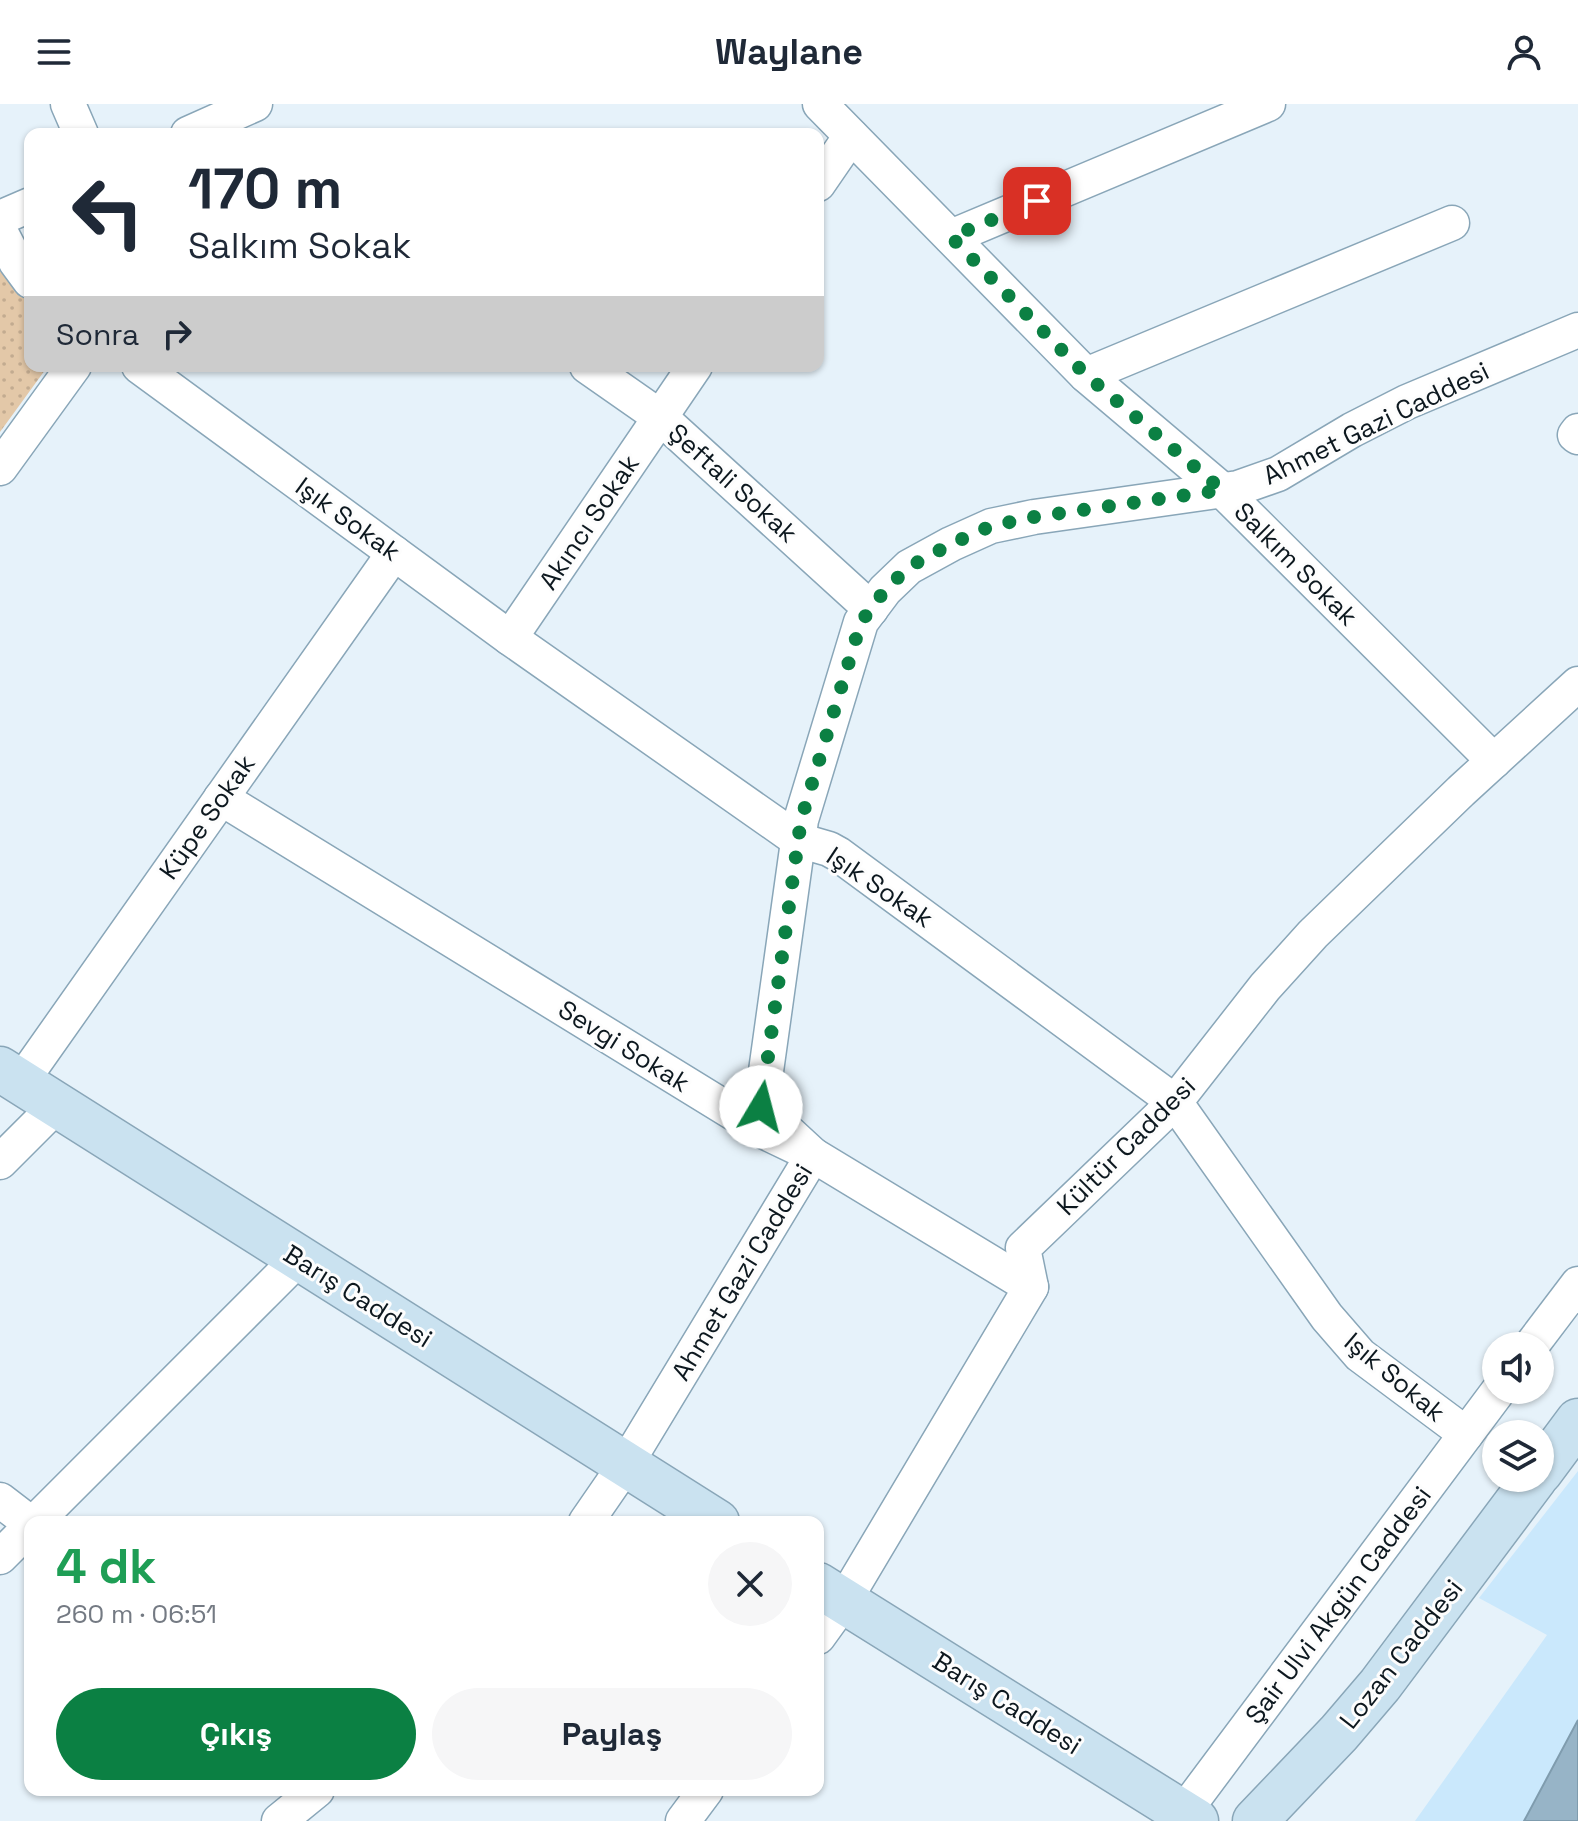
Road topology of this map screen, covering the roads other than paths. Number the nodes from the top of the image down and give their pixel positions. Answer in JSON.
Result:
{"nodes":[{"id":1,"x":68,"y":104,"type":"edge"},
{"id":2,"x":820,"y":104,"type":"edge"},
{"id":3,"x":1268,"y":104,"type":"edge"},
{"id":4,"x":247,"y":118,"type":"edge"},
{"id":5,"x":78,"y":128,"type":"edge"},
{"id":6,"x":210,"y":128,"type":"edge"},
{"id":7,"x":851,"y":136,"type":"junction"},
{"id":8,"x":824,"y":175,"type":"edge"},
{"id":9,"x":24,"y":208,"type":"edge"},
{"id":10,"x":0,"y":218,"type":"edge"},
{"id":11,"x":1452,"y":223,"type":"dead end"},
{"id":12,"x":0,"y":231,"type":"edge"},
{"id":13,"x":951,"y":237,"type":"junction"},
{"id":14,"x":24,"y":273,"type":"edge"},
{"id":15,"x":1578,"y":330,"type":"edge"},
{"id":16,"x":70,"y":372,"type":"edge"},
{"id":17,"x":147,"y":372,"type":"edge"},
{"id":18,"x":596,"y":372,"type":"edge"},
{"id":19,"x":691,"y":372,"type":"edge"},
{"id":20,"x":1086,"y":375,"type":"junction"},
{"id":21,"x":660,"y":417,"type":"junction"},
{"id":22,"x":0,"y":468,"type":"edge"},
{"id":23,"x":1222,"y":490,"type":"junction"},
{"id":24,"x":394,"y":553,"type":"junction"},
{"id":25,"x":871,"y":609,"type":"junction"},
{"id":26,"x":510,"y":638,"type":"junction"},
{"id":27,"x":1578,"y":684,"type":"edge"},
{"id":28,"x":1494,"y":761,"type":"junction"},
{"id":29,"x":221,"y":798,"type":"junction"},
{"id":30,"x":798,"y":840,"type":"junction"},
{"id":31,"x":10,"y":1076,"type":"edge"},
{"id":32,"x":1175,"y":1102,"type":"junction"},
{"id":33,"x":57,"y":1105,"type":"junction"},
{"id":34,"x":813,"y":1155,"type":"junction"},
{"id":35,"x":0,"y":1162,"type":"edge"},
{"id":36,"x":299,"y":1258,"type":"junction"},
{"id":37,"x":1578,"y":1284,"type":"edge"},
{"id":38,"x":1031,"y":1287,"type":"junction"},
{"id":39,"x":1542,"y":1332,"type":"edge"},
{"id":40,"x":1488,"y":1404,"type":"edge"},
{"id":41,"x":1578,"y":1421,"type":"edge"},
{"id":42,"x":1466,"y":1434,"type":"junction"},
{"id":43,"x":1554,"y":1453,"type":"edge"},
{"id":44,"x":626,"y":1464,"type":"junction"},
{"id":45,"x":1525,"y":1492,"type":"edge"},
{"id":46,"x":0,"y":1500,"type":"edge"},
{"id":47,"x":40,"y":1516,"type":"edge"},
{"id":48,"x":590,"y":1516,"type":"edge"},
{"id":49,"x":708,"y":1516,"type":"edge"},
{"id":50,"x":24,"y":1518,"type":"edge"},
{"id":51,"x":24,"y":1532,"type":"edge"},
{"id":52,"x":0,"y":1557,"type":"edge"},
{"id":53,"x":831,"y":1593,"type":"edge"},
{"id":54,"x":824,"y":1617,"type":"edge"},
{"id":55,"x":307,"y":1796,"type":"edge"},
{"id":56,"x":702,"y":1796,"type":"edge"},
{"id":57,"x":281,"y":1812,"type":"edge"},
{"id":58,"x":1185,"y":1819,"type":"edge"},
{"id":59,"x":683,"y":1821,"type":"edge"},
{"id":60,"x":1255,"y":1821,"type":"edge"}],
"edges":[{"from":1,"to":5,"type":"street"},
{"from":2,"to":7,"type":"street","name":"Salkım Sokak"},
{"from":3,"to":13,"type":"street"},
{"from":4,"to":6,"type":"street"},
{"from":7,"to":8,"type":"street"},
{"from":7,"to":13,"type":"street","name":"Salkım Sokak"},
{"from":9,"to":10,"type":"street"},
{"from":11,"to":20,"type":"street"},
{"from":12,"to":14,"type":"street"},
{"from":13,"to":20,"type":"street","name":"Salkım Sokak"},
{"from":15,"to":23,"type":"street","name":"Ahmet Gazi Caddesi"},
{"from":16,"to":22,"type":"street"},
{"from":17,"to":24,"type":"street","name":"Işık Sokak"},
{"from":18,"to":21,"type":"street","name":"Şeftali Sokak"},
{"from":19,"to":21,"type":"street","name":"Akıncı Sokak"},
{"from":20,"to":23,"type":"street","name":"Salkım Sokak"},
{"from":21,"to":25,"type":"street","name":"Şeftali Sokak"},
{"from":21,"to":26,"type":"street","name":"Akıncı Sokak"},
{"from":23,"to":25,"type":"street","name":"Ahmet Gazi Caddesi"},
{"from":23,"to":28,"type":"street","name":"Salkım Sokak"},
{"from":24,"to":26,"type":"street","name":"Işık Sokak"},
{"from":24,"to":29,"type":"street","name":"Küpe Sokak"},
{"from":25,"to":30,"type":"street","name":"Ahmet Gazi Caddesi"},
{"from":26,"to":30,"type":"street","name":"Işık Sokak"},
{"from":27,"to":28,"type":"street","name":"Kültür Caddesi"},
{"from":28,"to":32,"type":"street","name":"Kültür Caddesi"},
{"from":29,"to":31,"type":"street","name":"Küpe Sokak"},
{"from":29,"to":34,"type":"street","name":"Sevgi Sokak"},
{"from":30,"to":32,"type":"street","name":"Işık Sokak"},
{"from":30,"to":34,"type":"street","name":"Ahmet Gazi Caddesi"},
{"from":31,"to":33,"type":"street","name":"Barış Caddesi"},
{"from":32,"to":38,"type":"street","name":"Kültür Caddesi"},
{"from":32,"to":42,"type":"street","name":"Işık Sokak"},
{"from":33,"to":35,"type":"street"},
{"from":33,"to":36,"type":"street","name":"Barış Caddesi"},
{"from":34,"to":38,"type":"street","name":"Sevgi Sokak"},
{"from":34,"to":44,"type":"street","name":"Ahmet Gazi Caddesi"},
{"from":36,"to":44,"type":"street","name":"Barış Caddesi"},
{"from":36,"to":47,"type":"street"},
{"from":37,"to":39,"type":"street"},
{"from":38,"to":53,"type":"street"},
{"from":40,"to":42,"type":"street","name":"Şair Ulvi Akgün Caddesi"},
{"from":41,"to":43,"type":"street"},
{"from":42,"to":58,"type":"street","name":"Şair Ulvi Akgün Caddesi"},
{"from":44,"to":48,"type":"street","name":"Ahmet Gazi Caddesi"},
{"from":44,"to":49,"type":"street","name":"Barış Caddesi"},
{"from":45,"to":60,"type":"street","name":"Lozan Caddesi"},
{"from":46,"to":50,"type":"street"},
{"from":51,"to":52,"type":"street"},
{"from":53,"to":54,"type":"street"},
{"from":53,"to":58,"type":"street","name":"Barış Caddesi"},
{"from":55,"to":57,"type":"street"},
{"from":56,"to":59,"type":"street"}]}
